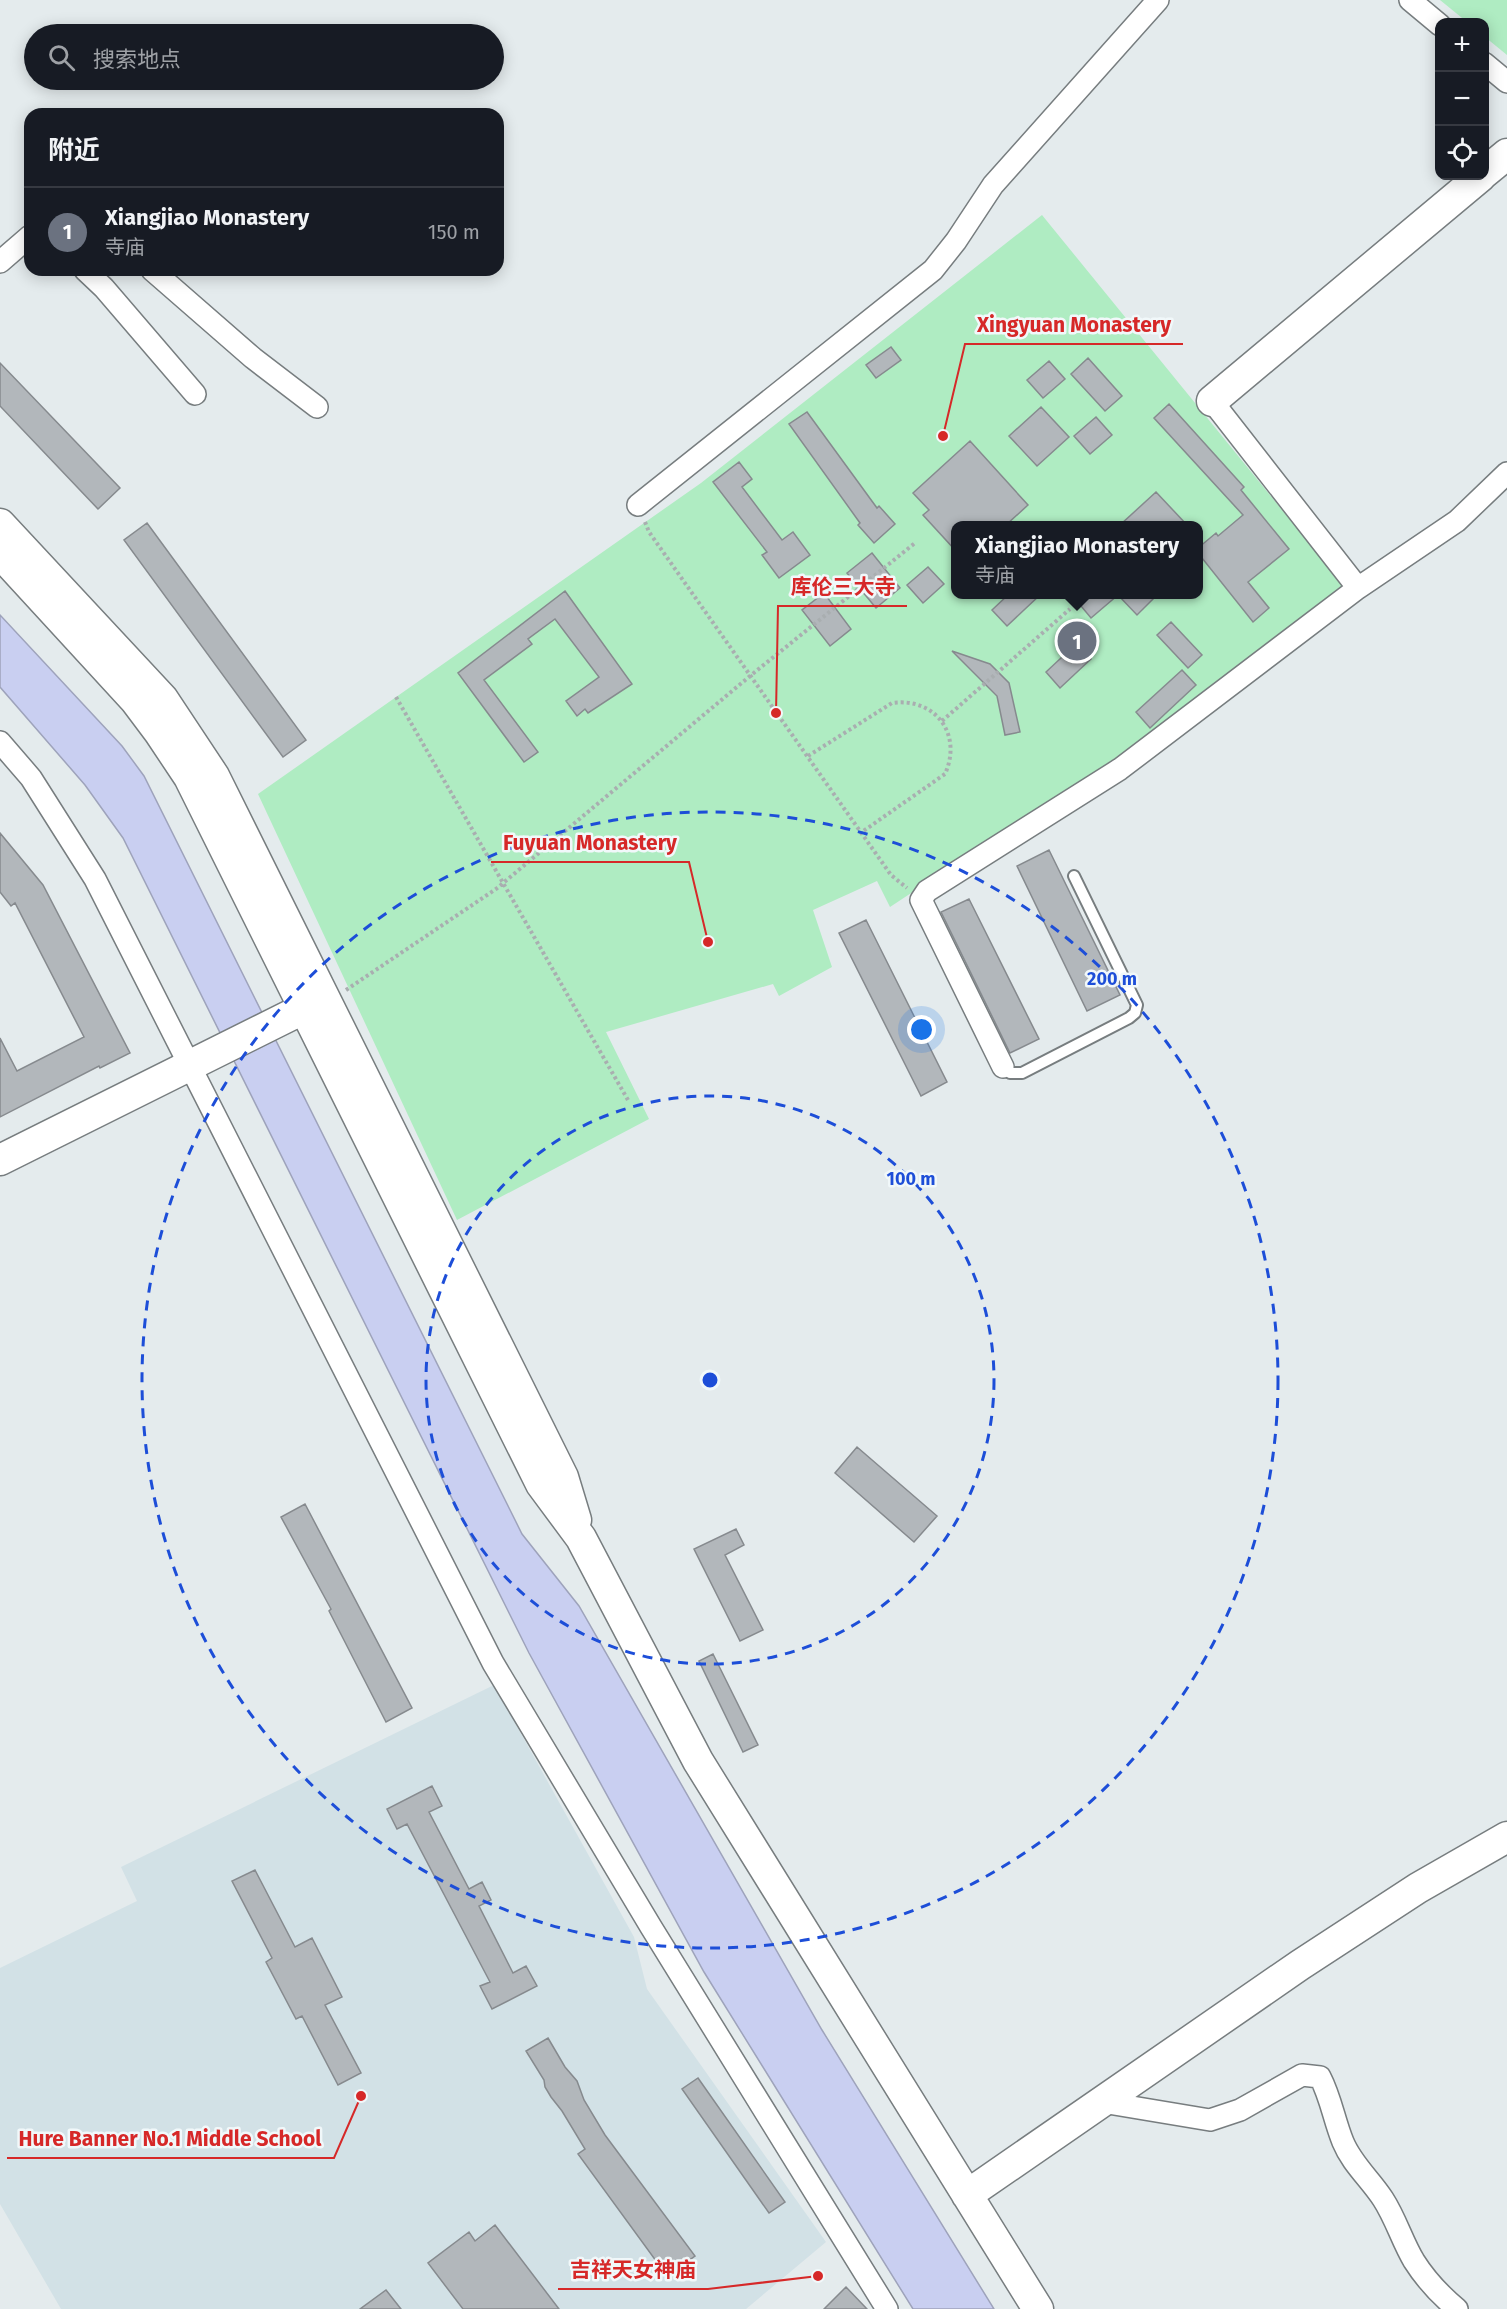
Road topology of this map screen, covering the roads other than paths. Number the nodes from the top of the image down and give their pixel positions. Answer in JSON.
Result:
{"nodes":[{"id":1,"x":1158,"y":0,"type":"edge"},
{"id":2,"x":1410,"y":0,"type":"edge"},
{"id":3,"x":1435,"y":21,"type":"edge"},
{"id":4,"x":1489,"y":66,"type":"edge"},
{"id":5,"x":1507,"y":82,"type":"edge"},
{"id":6,"x":1507,"y":154,"type":"edge"},
{"id":7,"x":1489,"y":169,"type":"edge"},
{"id":8,"x":1476,"y":180,"type":"edge"},
{"id":9,"x":24,"y":241,"type":"edge"},
{"id":10,"x":0,"y":262,"type":"edge"},
{"id":11,"x":91,"y":276,"type":"edge"},
{"id":12,"x":159,"y":276,"type":"edge"},
{"id":13,"x":195,"y":393,"type":"dead end"},
{"id":14,"x":1212,"y":401,"type":"joint"},
{"id":15,"x":317,"y":407,"type":"dead end"},
{"id":16,"x":1507,"y":473,"type":"edge"},
{"id":17,"x":638,"y":505,"type":"road end"},
{"id":18,"x":0,"y":524,"type":"edge"},
{"id":19,"x":0,"y":553,"type":"edge"},
{"id":20,"x":1358,"y":588,"type":"junction"},
{"id":21,"x":0,"y":742,"type":"edge"},
{"id":22,"x":1074,"y":876,"type":"dead end"},
{"id":23,"x":316,"y":1005,"type":"junction"},
{"id":24,"x":190,"y":1065,"type":"junction"},
{"id":25,"x":1003,"y":1067,"type":"joint"},
{"id":26,"x":0,"y":1160,"type":"edge"},
{"id":27,"x":1507,"y":1837,"type":"edge"},
{"id":28,"x":1102,"y":2102,"type":"junction"},
{"id":29,"x":967,"y":2195,"type":"junction"},
{"id":30,"x":887,"y":2309,"type":"edge"},
{"id":31,"x":1038,"y":2309,"type":"edge"},
{"id":32,"x":1457,"y":2309,"type":"edge"}],
"edges":[{"from":1,"to":17,"type":"street"},
{"from":2,"to":3,"type":"street"},
{"from":4,"to":5,"type":"street"},
{"from":6,"to":7,"type":"main road"},
{"from":8,"to":14,"type":"main road"},
{"from":9,"to":10,"type":"street"},
{"from":11,"to":13,"type":"street"},
{"from":12,"to":15,"type":"street"},
{"from":14,"to":20,"type":"street"},
{"from":16,"to":20,"type":"street"},
{"from":18,"to":23,"type":"main road"},
{"from":19,"to":23,"type":"main road"},
{"from":20,"to":25,"type":"street"},
{"from":21,"to":24,"type":"street"},
{"from":22,"to":25,"type":"lane"},
{"from":23,"to":24,"type":"main road"},
{"from":23,"to":29,"type":"main road"},
{"from":24,"to":26,"type":"main road"},
{"from":24,"to":30,"type":"street"},
{"from":27,"to":28,"type":"main road"},
{"from":28,"to":29,"type":"main road"},
{"from":28,"to":32,"type":"street"},
{"from":29,"to":31,"type":"main road"}]}
